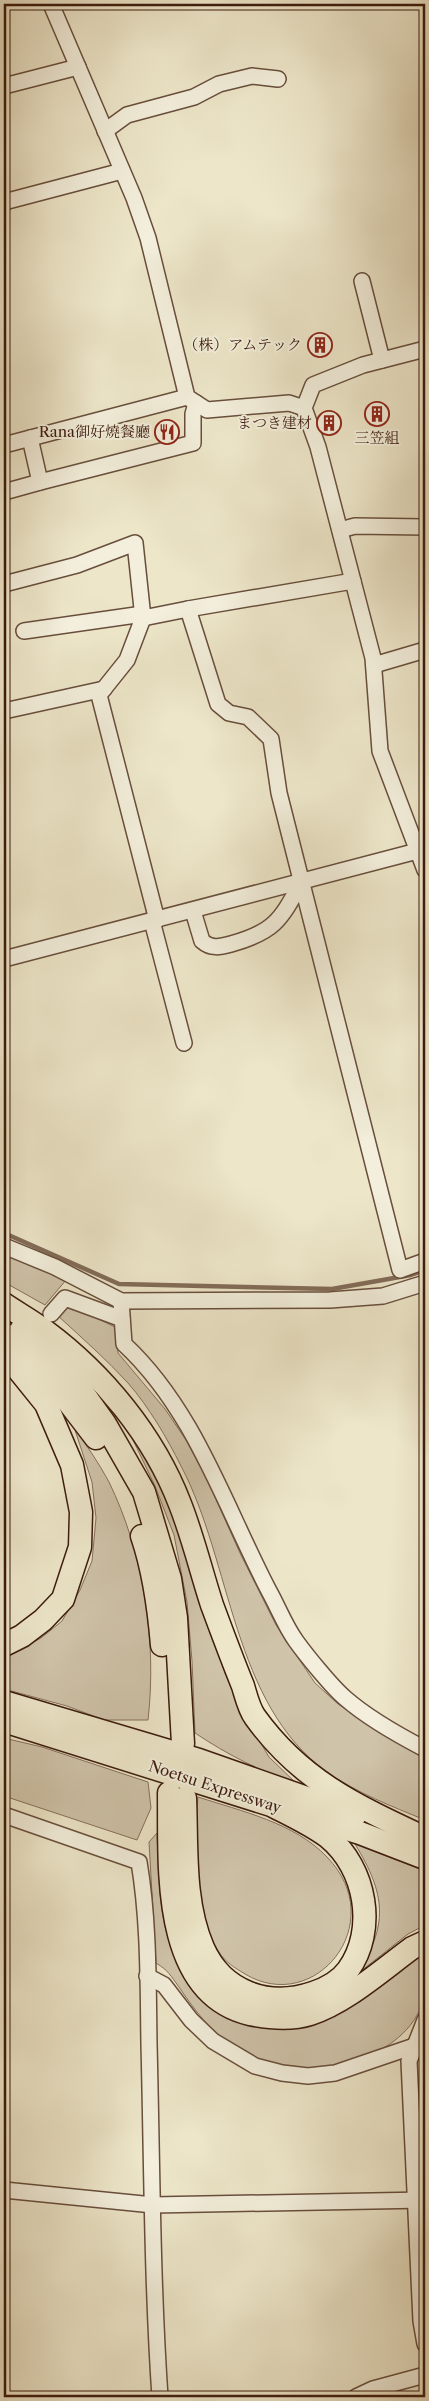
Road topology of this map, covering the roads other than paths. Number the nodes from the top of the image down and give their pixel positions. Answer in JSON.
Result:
{"nodes":[{"id":1,"x":51,"y":4,"type":"edge"},
{"id":2,"x":78,"y":67,"type":"junction"},
{"id":3,"x":278,"y":79,"type":"dead end"},
{"id":4,"x":4,"y":86,"type":"edge"},
{"id":5,"x":105,"y":131,"type":"junction"},
{"id":6,"x":122,"y":170,"type":"junction"},
{"id":7,"x":4,"y":202,"type":"edge"},
{"id":8,"x":362,"y":280,"type":"dead end"},
{"id":9,"x":425,"y":349,"type":"edge"},
{"id":10,"x":382,"y":360,"type":"junction"},
{"id":11,"x":191,"y":400,"type":"junction"},
{"id":12,"x":304,"y":408,"type":"junction"},
{"id":13,"x":30,"y":438,"type":"junction"},
{"id":14,"x":4,"y":445,"type":"edge"},
{"id":15,"x":40,"y":482,"type":"junction"},
{"id":16,"x":4,"y":492,"type":"edge"},
{"id":17,"x":425,"y":527,"type":"edge"},
{"id":18,"x":340,"y":530,"type":"junction"},
{"id":19,"x":353,"y":581,"type":"junction"},
{"id":20,"x":4,"y":584,"type":"edge"},
{"id":21,"x":188,"y":609,"type":"junction"},
{"id":22,"x":143,"y":616,"type":"junction"},
{"id":23,"x":24,"y":631,"type":"dead end"},
{"id":24,"x":425,"y":650,"type":"edge"},
{"id":25,"x":374,"y":665,"type":"junction"},
{"id":26,"x":104,"y":689,"type":"junction"},
{"id":27,"x":4,"y":711,"type":"edge"},
{"id":28,"x":421,"y":851,"type":"edge"},
{"id":29,"x":425,"y":870,"type":"edge"},
{"id":30,"x":301,"y":883,"type":"junction"},
{"id":31,"x":193,"y":911,"type":"junction"},
{"id":32,"x":155,"y":921,"type":"junction"},
{"id":33,"x":4,"y":958,"type":"edge"},
{"id":34,"x":184,"y":1043,"type":"dead end"},
{"id":35,"x":4,"y":1246,"type":"edge"},
{"id":36,"x":425,"y":1261,"type":"edge"},
{"id":37,"x":425,"y":1283,"type":"edge"},
{"id":38,"x":121,"y":1300,"type":"junction"},
{"id":39,"x":4,"y":1304,"type":"edge"},
{"id":40,"x":51,"y":1314,"type":"dead end"},
{"id":41,"x":4,"y":1318,"type":"edge"},
{"id":42,"x":122,"y":1319,"type":"junction"},
{"id":43,"x":4,"y":1334,"type":"edge"},
{"id":44,"x":4,"y":1352,"type":"edge"},
{"id":45,"x":4,"y":1645,"type":"edge"},
{"id":46,"x":4,"y":1702,"type":"edge"},
{"id":47,"x":4,"y":1720,"type":"edge"},
{"id":48,"x":425,"y":1749,"type":"edge"},
{"id":49,"x":175,"y":1767,"type":"junction"},
{"id":50,"x":276,"y":1806,"type":"junction"},
{"id":51,"x":4,"y":1815,"type":"edge"},
{"id":52,"x":425,"y":1838,"type":"edge"},
{"id":53,"x":425,"y":1858,"type":"edge"},
{"id":54,"x":425,"y":1942,"type":"edge"},
{"id":55,"x":147,"y":1976,"type":"junction"},
{"id":56,"x":425,"y":2020,"type":"edge"},
{"id":57,"x":420,"y":2044,"type":"edge"},
{"id":58,"x":4,"y":2190,"type":"edge"},
{"id":59,"x":420,"y":2200,"type":"edge"},
{"id":60,"x":154,"y":2205,"type":"junction"},
{"id":61,"x":425,"y":2344,"type":"edge"},
{"id":62,"x":425,"y":2375,"type":"edge"},
{"id":63,"x":160,"y":2397,"type":"edge"},
{"id":64,"x":356,"y":2397,"type":"edge"}],
"edges":[{"from":1,"to":2,"type":"street"},
{"from":2,"to":4,"type":"street"},
{"from":2,"to":5,"type":"street"},
{"from":3,"to":5,"type":"street"},
{"from":5,"to":6,"type":"street"},
{"from":6,"to":7,"type":"street"},
{"from":6,"to":11,"type":"street"},
{"from":8,"to":10,"type":"street"},
{"from":9,"to":10,"type":"street"},
{"from":10,"to":12,"type":"street"},
{"from":11,"to":12,"type":"street"},
{"from":11,"to":13,"type":"street"},
{"from":11,"to":15,"type":"street"},
{"from":12,"to":18,"type":"street"},
{"from":13,"to":14,"type":"street"},
{"from":13,"to":15,"type":"street"},
{"from":15,"to":16,"type":"street"},
{"from":17,"to":18,"type":"street"},
{"from":18,"to":19,"type":"street"},
{"from":19,"to":21,"type":"street"},
{"from":19,"to":25,"type":"street"},
{"from":20,"to":22,"type":"street"},
{"from":21,"to":22,"type":"street"},
{"from":21,"to":30,"type":"street"},
{"from":22,"to":23,"type":"street"},
{"from":22,"to":26,"type":"street"},
{"from":24,"to":25,"type":"street"},
{"from":25,"to":28,"type":"street"},
{"from":26,"to":27,"type":"street"},
{"from":26,"to":32,"type":"street"},
{"from":28,"to":29,"type":"street"},
{"from":28,"to":30,"type":"street"},
{"from":30,"to":31,"type":"street"},
{"from":30,"to":31,"type":"street"},
{"from":30,"to":36,"type":"street"},
{"from":31,"to":32,"type":"street"},
{"from":32,"to":33,"type":"street"},
{"from":32,"to":34,"type":"street"},
{"from":35,"to":38,"type":"street"},
{"from":37,"to":38,"type":"street"},
{"from":38,"to":42,"type":"street"},
{"from":39,"to":52,"type":"highway"},
{"from":40,"to":42,"type":"street"},
{"from":41,"to":49,"type":"highway"},
{"from":42,"to":48,"type":"street"},
{"from":43,"to":49,"type":"highway"},
{"from":44,"to":45,"type":"highway"},
{"from":46,"to":49,"type":"highway","name":"Noetsu Expressway"},
{"from":47,"to":49,"type":"highway","name":"Noetsu Expressway"},
{"from":49,"to":50,"type":"highway","name":"Noetsu Expressway"},
{"from":49,"to":50,"type":"highway"},
{"from":49,"to":52,"type":"highway","name":"Noetsu Expressway"},
{"from":49,"to":54,"type":"highway"},
{"from":50,"to":53,"type":"highway","name":"Noetsu Expressway"},
{"from":51,"to":55,"type":"street"},
{"from":55,"to":57,"type":"street"},
{"from":55,"to":60,"type":"street"},
{"from":56,"to":57,"type":"street"},
{"from":57,"to":59,"type":"street"},
{"from":58,"to":60,"type":"street"},
{"from":59,"to":60,"type":"street"},
{"from":59,"to":61,"type":"street"},
{"from":60,"to":63,"type":"street"},
{"from":62,"to":64,"type":"street"}]}
